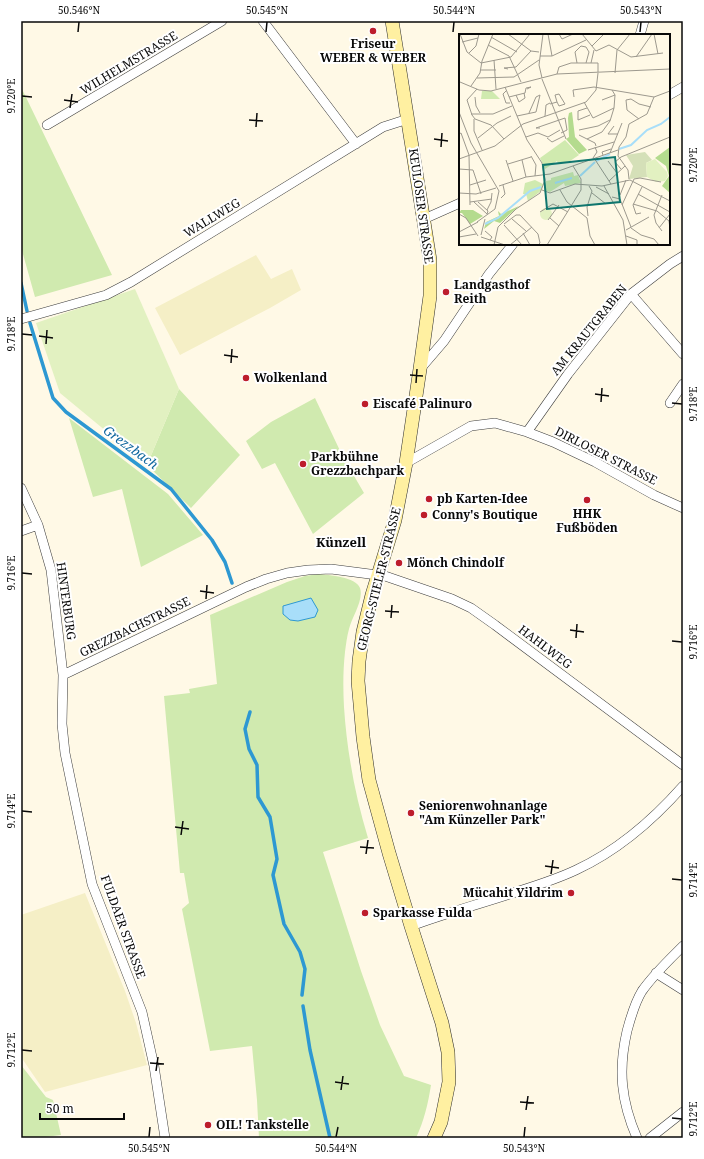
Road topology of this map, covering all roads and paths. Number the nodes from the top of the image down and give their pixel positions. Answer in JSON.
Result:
{"nodes":[{"id":1,"x":222,"y":21,"type":"edge"},
{"id":2,"x":264,"y":21,"type":"edge"},
{"id":3,"x":392,"y":21,"type":"edge"},
{"id":4,"x":644,"y":21,"type":"edge"},
{"id":5,"x":640,"y":34,"type":"edge"},
{"id":6,"x":683,"y":87,"type":"edge"},
{"id":7,"x":670,"y":94,"type":"edge"},
{"id":8,"x":408,"y":119,"type":"junction"},
{"id":9,"x":47,"y":125,"type":"dead end"},
{"id":10,"x":356,"y":144,"type":"junction"},
{"id":11,"x":459,"y":203,"type":"edge"},
{"id":12,"x":424,"y":220,"type":"junction"},
{"id":13,"x":512,"y":245,"type":"edge"},
{"id":14,"x":683,"y":256,"type":"edge"},
{"id":15,"x":631,"y":294,"type":"junction"},
{"id":16,"x":21,"y":318,"type":"edge"},
{"id":17,"x":683,"y":354,"type":"edge"},
{"id":18,"x":420,"y":369,"type":"junction"},
{"id":19,"x":683,"y":384,"type":"edge"},
{"id":20,"x":670,"y":403,"type":"dead end"},
{"id":21,"x":527,"y":432,"type":"junction"},
{"id":22,"x":406,"y":463,"type":"junction"},
{"id":23,"x":21,"y":488,"type":"edge"},
{"id":24,"x":683,"y":508,"type":"edge"},
{"id":25,"x":38,"y":524,"type":"junction"},
{"id":26,"x":21,"y":531,"type":"edge"},
{"id":27,"x":379,"y":575,"type":"junction"},
{"id":28,"x":63,"y":675,"type":"junction"},
{"id":29,"x":683,"y":765,"type":"edge"},
{"id":30,"x":683,"y":786,"type":"edge"},
{"id":31,"x":411,"y":926,"type":"junction"},
{"id":32,"x":683,"y":946,"type":"edge"},
{"id":33,"x":656,"y":973,"type":"junction"},
{"id":34,"x":683,"y":990,"type":"edge"},
{"id":35,"x":683,"y":1112,"type":"edge"},
{"id":36,"x":165,"y":1138,"type":"edge"},
{"id":37,"x":434,"y":1138,"type":"edge"},
{"id":38,"x":637,"y":1138,"type":"edge"},
{"id":39,"x":650,"y":1138,"type":"edge"}],
"edges":[{"from":1,"to":9,"type":"street","name":"WILHELMSTRASSE"},
{"from":2,"to":10,"type":"street"},
{"from":3,"to":8,"type":"street","name":"KEULOSER STRASSE"},
{"from":4,"to":5,"type":"street"},
{"from":6,"to":7,"type":"street"},
{"from":8,"to":10,"type":"street","name":"WALLWEG"},
{"from":8,"to":12,"type":"street","name":"KEULOSER STRASSE"},
{"from":10,"to":16,"type":"street","name":"WALLWEG"},
{"from":11,"to":12,"type":"street"},
{"from":12,"to":18,"type":"street","name":"KEULOSER STRASSE"},
{"from":13,"to":18,"type":"street"},
{"from":14,"to":15,"type":"street","name":"AM KRAUTGRABEN"},
{"from":15,"to":17,"type":"street"},
{"from":15,"to":21,"type":"street","name":"AM KRAUTGRABEN"},
{"from":18,"to":22,"type":"street","name":"KEULOSER STRASSE"},
{"from":19,"to":20,"type":"street"},
{"from":21,"to":22,"type":"street","name":"DIRLOSER STRASSE"},
{"from":21,"to":24,"type":"street","name":"DIRLOSER STRASSE"},
{"from":22,"to":27,"type":"street","name":"GEORG-STIELER-STRASSE"},
{"from":23,"to":25,"type":"street","name":"HINTERBURG"},
{"from":25,"to":26,"type":"street"},
{"from":25,"to":28,"type":"street","name":"HINTERBURG"},
{"from":27,"to":28,"type":"street","name":"GREZZBACHSTRASSE"},
{"from":27,"to":29,"type":"street","name":"HAHLWEG"},
{"from":27,"to":31,"type":"street","name":"GEORG-STIELER-STRASSE"},
{"from":28,"to":36,"type":"street","name":"FULDAER STRASSE"},
{"from":30,"to":31,"type":"street"},
{"from":31,"to":37,"type":"street","name":"GEORG-STIELER-STRASSE"},
{"from":32,"to":33,"type":"street"},
{"from":33,"to":34,"type":"street"},
{"from":33,"to":38,"type":"street"},
{"from":35,"to":39,"type":"street"}]}
